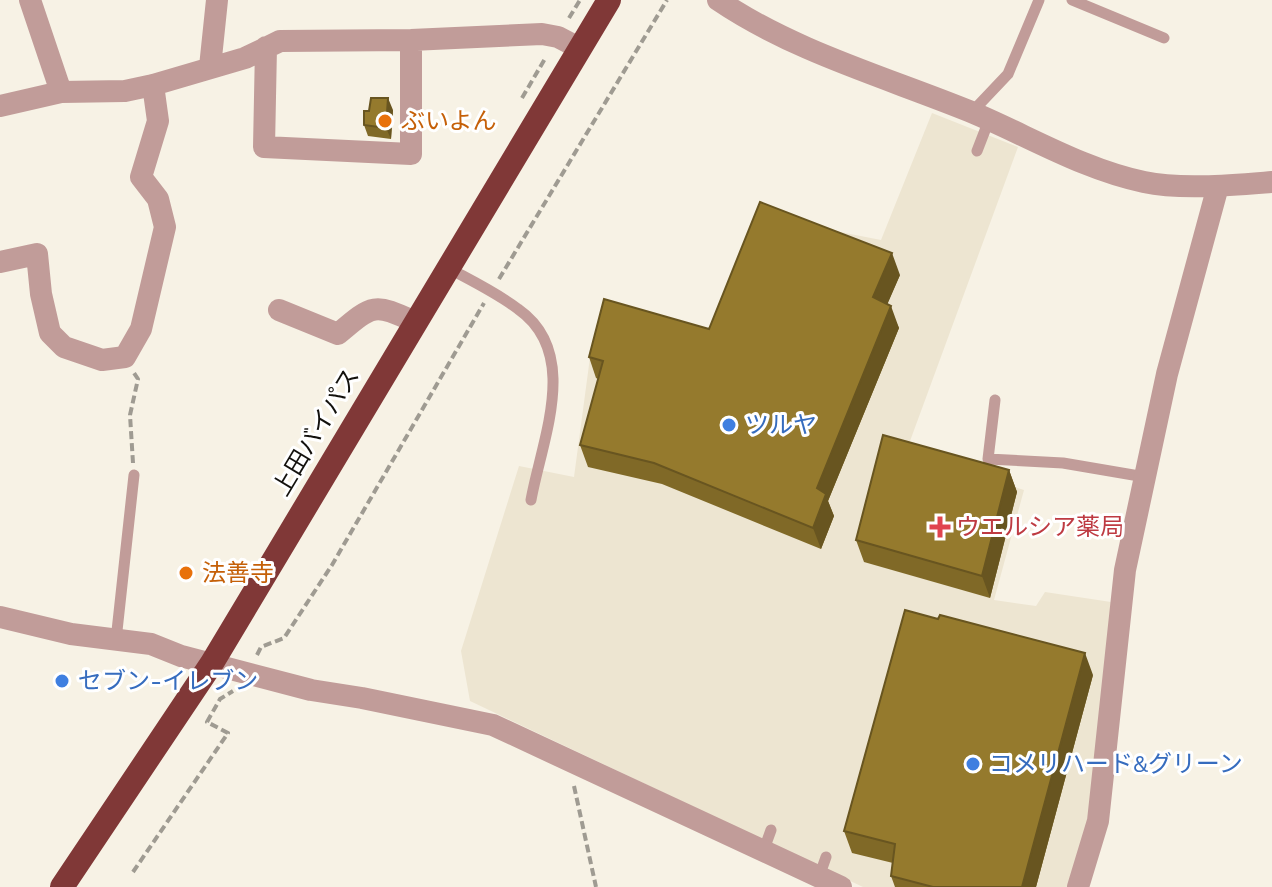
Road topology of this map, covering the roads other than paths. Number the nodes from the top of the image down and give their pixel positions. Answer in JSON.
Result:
{"nodes":[{"id":1,"x":30,"y":0,"type":"edge"},
{"id":2,"x":217,"y":0,"type":"edge"},
{"id":3,"x":609,"y":0,"type":"edge"},
{"id":4,"x":718,"y":0,"type":"edge"},
{"id":5,"x":1039,"y":0,"type":"edge"},
{"id":6,"x":1072,"y":0,"type":"edge"},
{"id":7,"x":1164,"y":38,"type":"dead end"},
{"id":8,"x":411,"y":40,"type":"junction"},
{"id":9,"x":266,"y":47,"type":"junction"},
{"id":10,"x":579,"y":48,"type":"junction"},
{"id":11,"x":210,"y":67,"type":"junction"},
{"id":12,"x":153,"y":85,"type":"junction"},
{"id":13,"x":61,"y":92,"type":"junction"},
{"id":14,"x":0,"y":106,"type":"edge"},
{"id":15,"x":980,"y":116,"type":"junction"},
{"id":16,"x":977,"y":151,"type":"dead end"},
{"id":17,"x":1272,"y":182,"type":"edge"},
{"id":18,"x":1218,"y":186,"type":"junction"},
{"id":19,"x":0,"y":262,"type":"edge"},
{"id":20,"x":448,"y":268,"type":"junction"},
{"id":21,"x":279,"y":310,"type":"dead end"},
{"id":22,"x":415,"y":322,"type":"junction"},
{"id":23,"x":995,"y":400,"type":"dead end"},
{"id":24,"x":134,"y":475,"type":"road end"},
{"id":25,"x":1145,"y":477,"type":"junction"},
{"id":26,"x":531,"y":500,"type":"dead end"},
{"id":27,"x":0,"y":617,"type":"edge"},
{"id":28,"x":116,"y":640,"type":"junction"},
{"id":29,"x":212,"y":663,"type":"junction"},
{"id":30,"x":771,"y":830,"type":"dead end"},
{"id":31,"x":763,"y":852,"type":"junction"},
{"id":32,"x":62,"y":887,"type":"edge"},
{"id":33,"x":841,"y":887,"type":"edge"},
{"id":34,"x":1078,"y":887,"type":"edge"}],
"edges":[{"from":1,"to":13,"type":"street"},
{"from":2,"to":11,"type":"street"},
{"from":3,"to":10,"type":"highway","name":"上田バイパス"},
{"from":4,"to":15,"type":"street"},
{"from":5,"to":15,"type":"lane"},
{"from":6,"to":7,"type":"lane"},
{"from":8,"to":9,"type":"street"},
{"from":8,"to":9,"type":"street"},
{"from":8,"to":10,"type":"street"},
{"from":9,"to":11,"type":"street"},
{"from":10,"to":20,"type":"highway","name":"上田バイパス"},
{"from":11,"to":12,"type":"street"},
{"from":12,"to":13,"type":"street"},
{"from":12,"to":19,"type":"street"},
{"from":13,"to":14,"type":"street"},
{"from":15,"to":16,"type":"lane"},
{"from":15,"to":18,"type":"street"},
{"from":17,"to":18,"type":"street"},
{"from":18,"to":25,"type":"street"},
{"from":20,"to":22,"type":"highway","name":"上田バイパス"},
{"from":20,"to":26,"type":"lane"},
{"from":21,"to":22,"type":"street"},
{"from":22,"to":29,"type":"highway","name":"上田バイパス"},
{"from":23,"to":25,"type":"lane"},
{"from":24,"to":28,"type":"lane"},
{"from":25,"to":34,"type":"street"},
{"from":27,"to":28,"type":"street"},
{"from":28,"to":29,"type":"street"},
{"from":29,"to":31,"type":"street"},
{"from":29,"to":32,"type":"highway","name":"上田バイパス"},
{"from":30,"to":31,"type":"lane"},
{"from":31,"to":33,"type":"street"}]}
